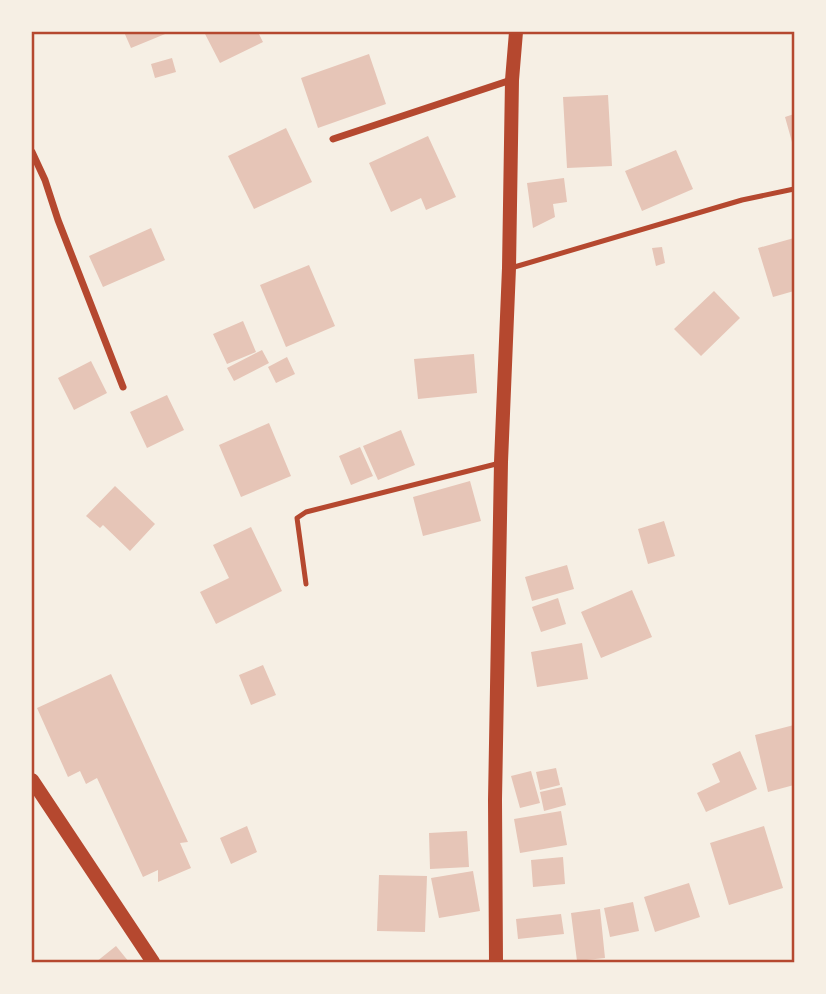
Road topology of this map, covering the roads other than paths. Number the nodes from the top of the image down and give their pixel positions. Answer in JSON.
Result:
{"nodes":[{"id":1,"x":516,"y":32,"type":"edge"},
{"id":2,"x":512,"y":80,"type":"junction"},
{"id":3,"x":333,"y":139,"type":"dead end"},
{"id":4,"x":32,"y":152,"type":"edge"},
{"id":5,"x":794,"y":189,"type":"edge"},
{"id":6,"x":509,"y":268,"type":"junction"},
{"id":7,"x":123,"y":387,"type":"dead end"},
{"id":8,"x":501,"y":462,"type":"junction"},
{"id":9,"x":306,"y":584,"type":"dead end"},
{"id":10,"x":32,"y":780,"type":"edge"},
{"id":11,"x":153,"y":962,"type":"edge"},
{"id":12,"x":496,"y":962,"type":"edge"}],
"edges":[{"from":1,"to":2,"type":"main road"},
{"from":2,"to":3,"type":"street"},
{"from":2,"to":6,"type":"main road"},
{"from":4,"to":7,"type":"street"},
{"from":5,"to":6,"type":"lane"},
{"from":6,"to":8,"type":"main road"},
{"from":8,"to":9,"type":"lane"},
{"from":8,"to":12,"type":"main road"},
{"from":10,"to":11,"type":"main road"}]}
